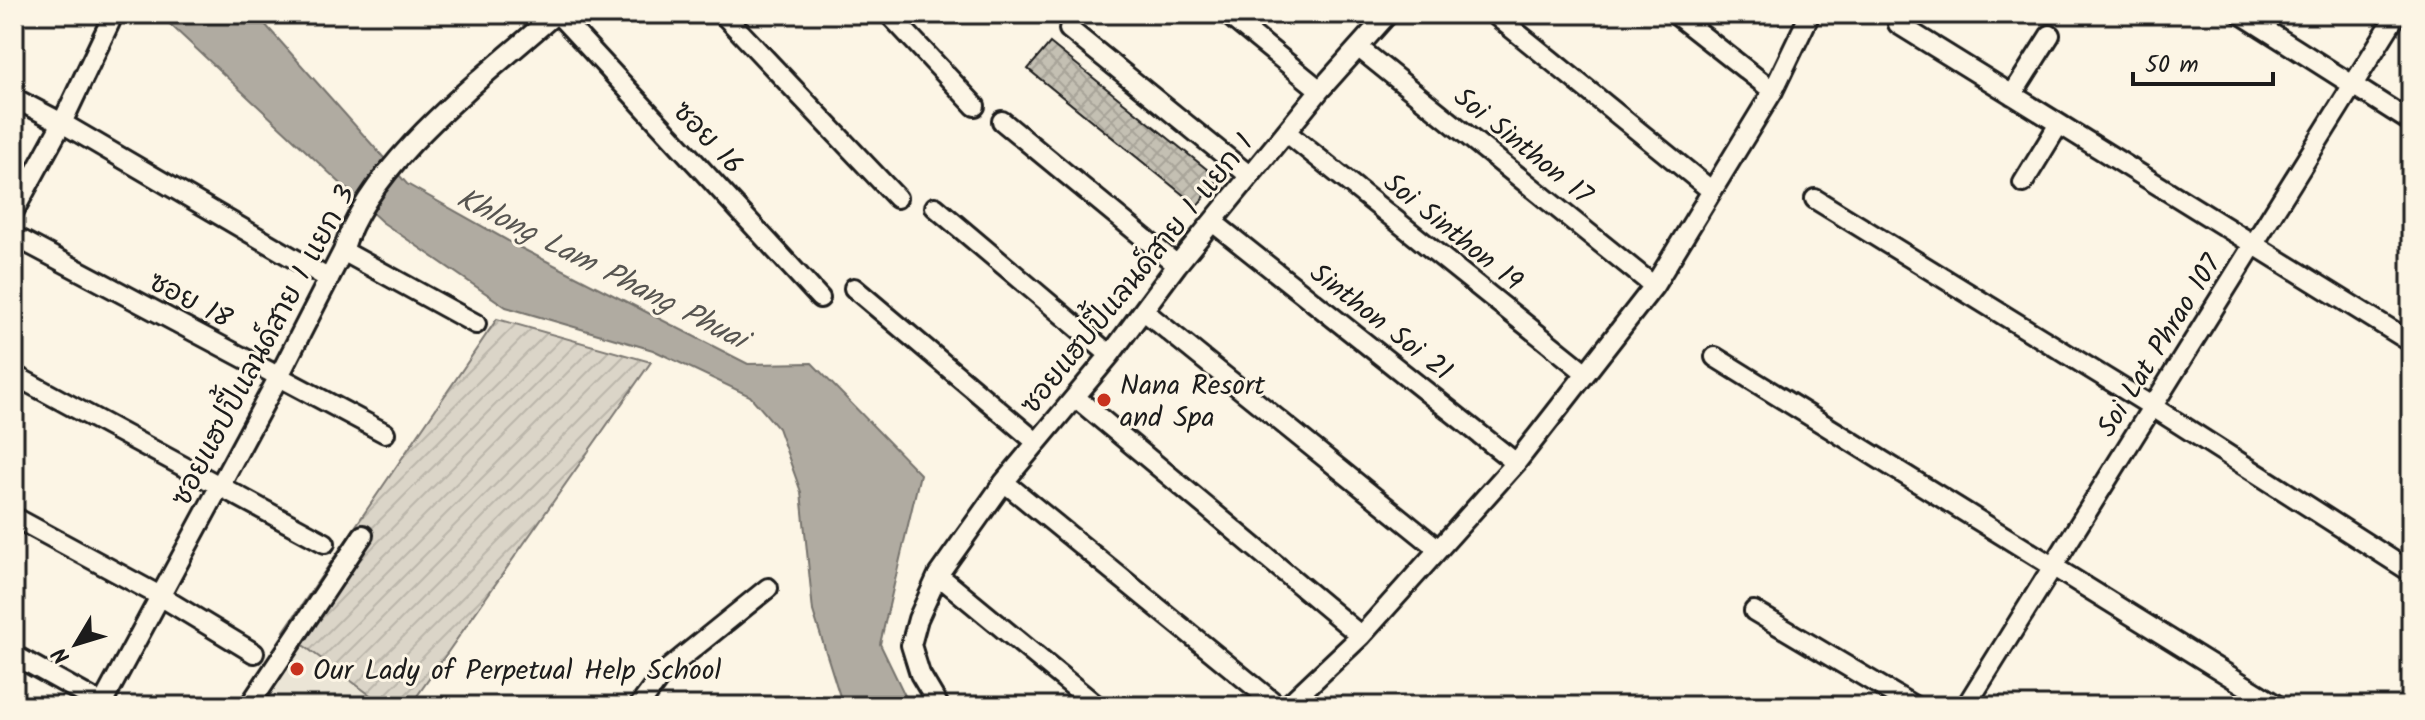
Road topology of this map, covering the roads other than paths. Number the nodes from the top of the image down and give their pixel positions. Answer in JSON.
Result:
{"nodes":[{"id":1,"x":556,"y":14,"type":"edge"},
{"id":2,"x":723,"y":14,"type":"edge"},
{"id":3,"x":889,"y":14,"type":"edge"},
{"id":4,"x":1227,"y":14,"type":"edge"},
{"id":5,"x":1388,"y":14,"type":"edge"},
{"id":6,"x":1494,"y":14,"type":"edge"},
{"id":7,"x":1675,"y":14,"type":"edge"},
{"id":8,"x":1810,"y":14,"type":"edge"},
{"id":9,"x":2241,"y":14,"type":"edge"},
{"id":10,"x":2397,"y":14,"type":"edge"},
{"id":11,"x":110,"y":22,"type":"dead end"},
{"id":12,"x":1898,"y":24,"type":"dead end"},
{"id":13,"x":1069,"y":29,"type":"dead end"},
{"id":14,"x":2050,"y":35,"type":"dead end"},
{"id":15,"x":1359,"y":48,"type":"junction"},
{"id":16,"x":2353,"y":84,"type":"junction"},
{"id":17,"x":1320,"y":90,"type":"junction"},
{"id":18,"x":1773,"y":91,"type":"junction"},
{"id":19,"x":2012,"y":95,"type":"junction"},
{"id":20,"x":14,"y":98,"type":"edge"},
{"id":21,"x":975,"y":106,"type":"dead end"},
{"id":22,"x":1002,"y":121,"type":"dead end"},
{"id":23,"x":2411,"y":122,"type":"edge"},
{"id":24,"x":62,"y":123,"type":"junction"},
{"id":25,"x":2059,"y":124,"type":"junction"},
{"id":26,"x":1286,"y":132,"type":"junction"},
{"id":27,"x":1250,"y":176,"type":"junction"},
{"id":28,"x":2023,"y":183,"type":"dead end"},
{"id":29,"x":1712,"y":191,"type":"junction"},
{"id":30,"x":897,"y":198,"type":"dead end"},
{"id":31,"x":1815,"y":199,"type":"dead end"},
{"id":32,"x":935,"y":207,"type":"dead end"},
{"id":33,"x":14,"y":211,"type":"edge"},
{"id":34,"x":1214,"y":223,"type":"junction"},
{"id":35,"x":14,"y":236,"type":"edge"},
{"id":36,"x":2253,"y":244,"type":"junction"},
{"id":37,"x":343,"y":251,"type":"junction"},
{"id":38,"x":1177,"y":265,"type":"junction"},
{"id":39,"x":329,"y":279,"type":"junction"},
{"id":40,"x":1654,"y":286,"type":"junction"},
{"id":41,"x":854,"y":288,"type":"dead end"},
{"id":42,"x":820,"y":298,"type":"dead end"},
{"id":43,"x":1144,"y":311,"type":"junction"},
{"id":44,"x":476,"y":324,"type":"dead end"},
{"id":45,"x":2411,"y":342,"type":"edge"},
{"id":46,"x":1110,"y":355,"type":"junction"},
{"id":47,"x":1715,"y":357,"type":"dead end"},
{"id":48,"x":1586,"y":373,"type":"junction"},
{"id":49,"x":14,"y":375,"type":"edge"},
{"id":50,"x":278,"y":378,"type":"junction"},
{"id":51,"x":1075,"y":397,"type":"junction"},
{"id":52,"x":2153,"y":407,"type":"junction"},
{"id":53,"x":385,"y":433,"type":"dead end"},
{"id":54,"x":1035,"y":441,"type":"junction"},
{"id":55,"x":1516,"y":463,"type":"junction"},
{"id":56,"x":1004,"y":482,"type":"junction"},
{"id":57,"x":220,"y":485,"type":"junction"},
{"id":58,"x":14,"y":517,"type":"edge"},
{"id":59,"x":363,"y":535,"type":"dead end"},
{"id":60,"x":325,"y":543,"type":"dead end"},
{"id":61,"x":1437,"y":548,"type":"junction"},
{"id":62,"x":2054,"y":566,"type":"junction"},
{"id":63,"x":2411,"y":572,"type":"edge"},
{"id":64,"x":938,"y":575,"type":"junction"},
{"id":65,"x":768,"y":588,"type":"dead end"},
{"id":66,"x":160,"y":596,"type":"junction"},
{"id":67,"x":1754,"y":611,"type":"dead end"},
{"id":68,"x":1361,"y":636,"type":"junction"},
{"id":69,"x":254,"y":653,"type":"dead end"},
{"id":70,"x":14,"y":655,"type":"edge"},
{"id":71,"x":103,"y":705,"type":"edge"},
{"id":72,"x":249,"y":706,"type":"edge"},
{"id":73,"x":639,"y":706,"type":"edge"},
{"id":74,"x":939,"y":706,"type":"edge"},
{"id":75,"x":1097,"y":706,"type":"edge"},
{"id":76,"x":1278,"y":706,"type":"edge"},
{"id":77,"x":1287,"y":706,"type":"edge"},
{"id":78,"x":1914,"y":706,"type":"edge"},
{"id":79,"x":1966,"y":706,"type":"edge"},
{"id":80,"x":2278,"y":706,"type":"edge"}],
"edges":[{"from":1,"to":37,"type":"street","name":"ซอยแฮปปี้แลนด์สาย 1 แยก 3"},
{"from":1,"to":42,"type":"street","name":"ซอย 16"},
{"from":2,"to":30,"type":"street"},
{"from":3,"to":21,"type":"street"},
{"from":4,"to":17,"type":"street"},
{"from":5,"to":15,"type":"street","name":"ซอยแฮปปี้แลนด์สาย 1 แยก 1"},
{"from":6,"to":29,"type":"street"},
{"from":7,"to":18,"type":"street"},
{"from":8,"to":18,"type":"street"},
{"from":9,"to":16,"type":"street"},
{"from":10,"to":16,"type":"street","name":"Soi Lat Phrao 107"},
{"from":11,"to":24,"type":"street"},
{"from":12,"to":19,"type":"street"},
{"from":13,"to":27,"type":"street"},
{"from":14,"to":19,"type":"street"},
{"from":15,"to":17,"type":"street","name":"ซอยแฮปปี้แลนด์สาย 1 แยก 1"},
{"from":15,"to":40,"type":"street","name":"Soi Sinthon 17"},
{"from":16,"to":23,"type":"street"},
{"from":16,"to":36,"type":"street","name":"Soi Lat Phrao 107"},
{"from":17,"to":26,"type":"street","name":"ซอยแฮปปี้แลนด์สาย 1 แยก 1"},
{"from":18,"to":29,"type":"street"},
{"from":19,"to":25,"type":"street"},
{"from":20,"to":24,"type":"street"},
{"from":22,"to":38,"type":"street"},
{"from":24,"to":33,"type":"street"},
{"from":24,"to":39,"type":"street"},
{"from":25,"to":28,"type":"street"},
{"from":25,"to":36,"type":"street"},
{"from":26,"to":27,"type":"street","name":"ซอยแฮปปี้แลนด์สาย 1 แยก 1"},
{"from":26,"to":48,"type":"street","name":"Soi Sinthon 19"},
{"from":27,"to":34,"type":"street","name":"ซอยแฮปปี้แลนด์สาย 1 แยก 1"},
{"from":29,"to":40,"type":"street"},
{"from":31,"to":52,"type":"street"},
{"from":32,"to":46,"type":"street"},
{"from":34,"to":38,"type":"street","name":"ซอยแฮปปี้แลนด์สาย 1 แยก 1"},
{"from":34,"to":55,"type":"street","name":"Sinthon Soi 21"},
{"from":35,"to":50,"type":"street","name":"ซอย 18"},
{"from":36,"to":45,"type":"street"},
{"from":36,"to":52,"type":"street","name":"Soi Lat Phrao 107"},
{"from":37,"to":39,"type":"street","name":"ซอยแฮปปี้แลนด์สาย 1 แยก 3"},
{"from":37,"to":44,"type":"street"},
{"from":38,"to":43,"type":"street","name":"ซอยแฮปปี้แลนด์สาย 1 แยก 1"},
{"from":39,"to":50,"type":"street","name":"ซอยแฮปปี้แลนด์สาย 1 แยก 3"},
{"from":40,"to":48,"type":"street"},
{"from":41,"to":54,"type":"street"},
{"from":43,"to":46,"type":"street","name":"ซอยแฮปปี้แลนด์สาย 1 แยก 1"},
{"from":43,"to":61,"type":"street"},
{"from":46,"to":51,"type":"street","name":"ซอยแฮปปี้แลนด์สาย 1 แยก 1"},
{"from":47,"to":62,"type":"street"},
{"from":48,"to":55,"type":"street"},
{"from":49,"to":57,"type":"street"},
{"from":50,"to":53,"type":"street","name":"ซอย 18"},
{"from":50,"to":57,"type":"street","name":"ซอยแฮปปี้แลนด์สาย 1 แยก 3"},
{"from":51,"to":54,"type":"street","name":"ซอยแฮปปี้แลนด์สาย 1 แยก 1"},
{"from":51,"to":68,"type":"street"},
{"from":52,"to":62,"type":"street","name":"Soi Lat Phrao 107"},
{"from":52,"to":63,"type":"street"},
{"from":54,"to":56,"type":"street","name":"ซอยแฮปปี้แลนด์สาย 1 แยก 1"},
{"from":55,"to":61,"type":"street"},
{"from":56,"to":64,"type":"street","name":"ซอยแฮปปี้แลนด์สาย 1 แยก 1"},
{"from":56,"to":76,"type":"street"},
{"from":57,"to":60,"type":"street"},
{"from":57,"to":66,"type":"street","name":"ซอยแฮปปี้แลนด์สาย 1 แยก 3"},
{"from":58,"to":66,"type":"street"},
{"from":59,"to":72,"type":"street"},
{"from":61,"to":68,"type":"street"},
{"from":62,"to":79,"type":"street","name":"Soi Lat Phrao 107"},
{"from":62,"to":80,"type":"street"},
{"from":64,"to":74,"type":"street","name":"ซอยแฮปปี้แลนด์สาย 1 แยก 1"},
{"from":64,"to":75,"type":"street"},
{"from":65,"to":73,"type":"street"},
{"from":66,"to":69,"type":"street"},
{"from":66,"to":71,"type":"street","name":"ซอยแฮปปี้แลนด์สาย 1 แยก 3"},
{"from":67,"to":78,"type":"street"},
{"from":68,"to":77,"type":"street"},
{"from":70,"to":71,"type":"street"}]}
